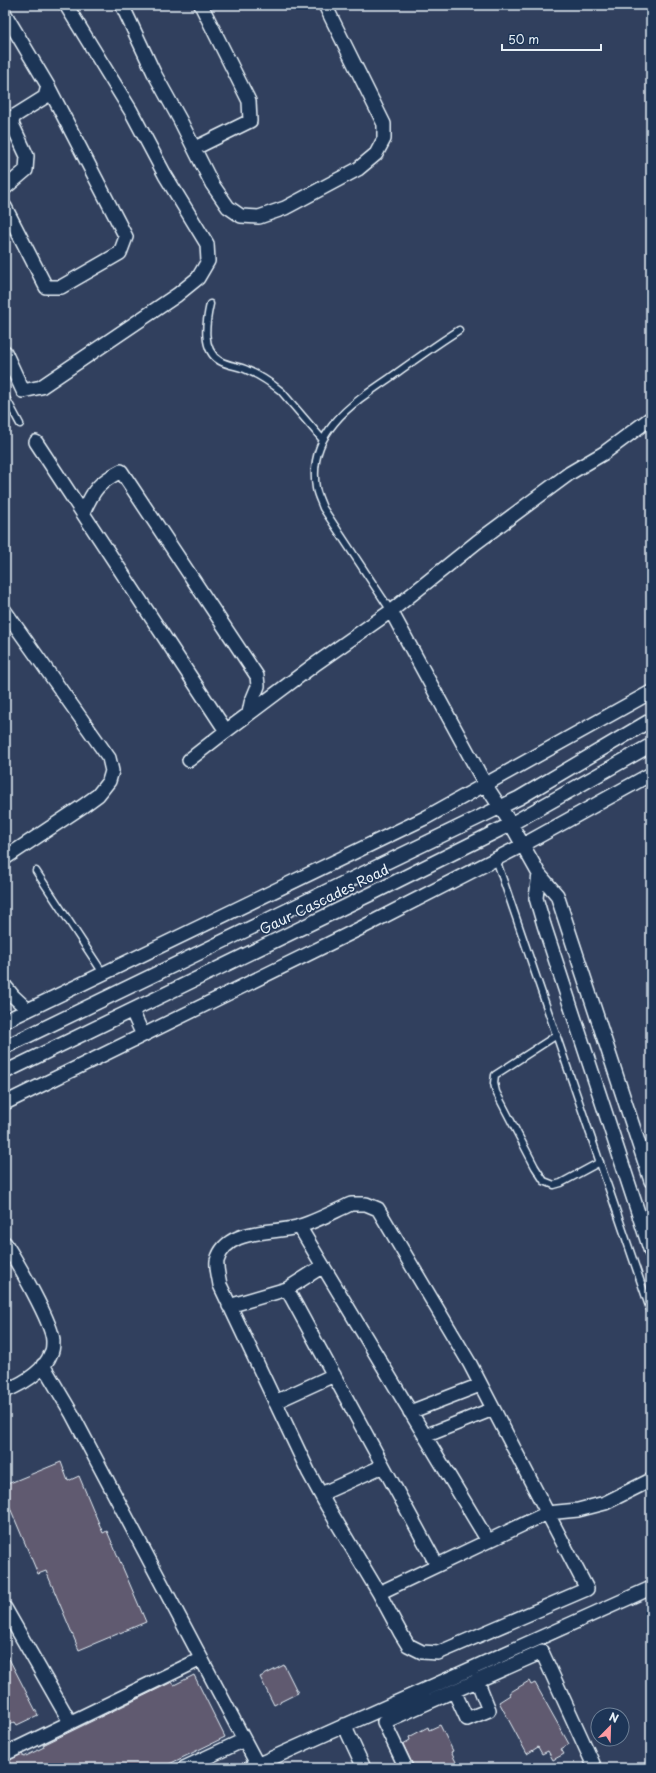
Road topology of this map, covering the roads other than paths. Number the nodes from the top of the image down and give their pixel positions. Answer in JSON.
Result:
{"nodes":[{"id":1,"x":66,"y":5,"type":"edge"},
{"id":2,"x":122,"y":5,"type":"edge"},
{"id":3,"x":201,"y":5,"type":"edge"},
{"id":4,"x":325,"y":5,"type":"edge"},
{"id":5,"x":5,"y":14,"type":"edge"},
{"id":6,"x":48,"y":86,"type":"junction"},
{"id":7,"x":195,"y":148,"type":"junction"},
{"id":8,"x":5,"y":188,"type":"edge"},
{"id":9,"x":5,"y":207,"type":"edge"},
{"id":10,"x":210,"y":304,"type":"dead end"},
{"id":11,"x":459,"y":330,"type":"dead end"},
{"id":12,"x":5,"y":352,"type":"edge"},
{"id":13,"x":5,"y":396,"type":"edge"},
{"id":14,"x":651,"y":418,"type":"edge"},
{"id":15,"x":20,"y":424,"type":"dead end"},
{"id":16,"x":323,"y":440,"type":"junction"},
{"id":17,"x":36,"y":442,"type":"dead end"},
{"id":18,"x":84,"y":513,"type":"junction"},
{"id":19,"x":5,"y":611,"type":"edge"},
{"id":20,"x":391,"y":611,"type":"junction"},
{"id":21,"x":651,"y":692,"type":"edge"},
{"id":22,"x":249,"y":714,"type":"junction"},
{"id":23,"x":651,"y":720,"type":"edge"},
{"id":24,"x":226,"y":731,"type":"junction"},
{"id":25,"x":651,"y":745,"type":"edge"},
{"id":26,"x":189,"y":760,"type":"dead end"},
{"id":27,"x":651,"y":774,"type":"edge"},
{"id":28,"x":485,"y":784,"type":"junction"},
{"id":29,"x":500,"y":808,"type":"junction"},
{"id":30,"x":511,"y":824,"type":"junction"},
{"id":31,"x":524,"y":845,"type":"junction"},
{"id":32,"x":5,"y":858,"type":"edge"},
{"id":33,"x":496,"y":859,"type":"junction"},
{"id":34,"x":36,"y":871,"type":"dead end"},
{"id":35,"x":539,"y":874,"type":"junction"},
{"id":36,"x":103,"y":973,"type":"junction"},
{"id":37,"x":5,"y":986,"type":"edge"},
{"id":38,"x":28,"y":1010,"type":"junction"},
{"id":39,"x":132,"y":1011,"type":"junction"},
{"id":40,"x":5,"y":1021,"type":"edge"},
{"id":41,"x":143,"y":1035,"type":"junction"},
{"id":42,"x":557,"y":1035,"type":"junction"},
{"id":43,"x":5,"y":1047,"type":"edge"},
{"id":44,"x":5,"y":1072,"type":"edge"},
{"id":45,"x":5,"y":1103,"type":"edge"},
{"id":46,"x":646,"y":1147,"type":"edge"},
{"id":47,"x":600,"y":1162,"type":"junction"},
{"id":48,"x":651,"y":1181,"type":"edge"},
{"id":49,"x":299,"y":1226,"type":"junction"},
{"id":50,"x":5,"y":1243,"type":"edge"},
{"id":51,"x":651,"y":1252,"type":"edge"},
{"id":52,"x":323,"y":1266,"type":"junction"},
{"id":53,"x":287,"y":1289,"type":"junction"},
{"id":54,"x":229,"y":1306,"type":"junction"},
{"id":55,"x":651,"y":1312,"type":"edge"},
{"id":56,"x":43,"y":1365,"type":"junction"},
{"id":57,"x":334,"y":1375,"type":"junction"},
{"id":58,"x":480,"y":1384,"type":"junction"},
{"id":59,"x":5,"y":1391,"type":"edge"},
{"id":60,"x":275,"y":1402,"type":"junction"},
{"id":61,"x":494,"y":1409,"type":"junction"},
{"id":62,"x":410,"y":1412,"type":"junction"},
{"id":63,"x":425,"y":1436,"type":"junction"},
{"id":64,"x":383,"y":1466,"type":"junction"},
{"id":65,"x":651,"y":1480,"type":"edge"},
{"id":66,"x":320,"y":1494,"type":"junction"},
{"id":67,"x":547,"y":1513,"type":"junction"},
{"id":68,"x":488,"y":1541,"type":"junction"},
{"id":69,"x":437,"y":1565,"type":"junction"},
{"id":70,"x":651,"y":1588,"type":"edge"},
{"id":71,"x":379,"y":1593,"type":"junction"},
{"id":72,"x":5,"y":1608,"type":"edge"},
{"id":73,"x":201,"y":1660,"type":"junction"},
{"id":74,"x":477,"y":1680,"type":"junction"},
{"id":75,"x":454,"y":1691,"type":"junction"},
{"id":76,"x":70,"y":1722,"type":"junction"},
{"id":77,"x":344,"y":1725,"type":"junction"},
{"id":78,"x":244,"y":1740,"type":"junction"},
{"id":79,"x":5,"y":1754,"type":"edge"},
{"id":80,"x":254,"y":1766,"type":"edge"},
{"id":81,"x":593,"y":1767,"type":"edge"},
{"id":82,"x":184,"y":1768,"type":"edge"},
{"id":83,"x":364,"y":1768,"type":"edge"},
{"id":84,"x":406,"y":1768,"type":"edge"}],
"edges":[{"from":1,"to":12,"type":"street"},
{"from":2,"to":7,"type":"street"},
{"from":3,"to":7,"type":"street"},
{"from":4,"to":7,"type":"street"},
{"from":5,"to":6,"type":"street"},
{"from":6,"to":8,"type":"street"},
{"from":6,"to":9,"type":"street"},
{"from":10,"to":16,"type":"lane"},
{"from":11,"to":16,"type":"lane"},
{"from":13,"to":15,"type":"lane"},
{"from":14,"to":20,"type":"street"},
{"from":16,"to":20,"type":"lane"},
{"from":17,"to":18,"type":"street"},
{"from":18,"to":22,"type":"street"},
{"from":18,"to":24,"type":"street"},
{"from":19,"to":32,"type":"street"},
{"from":20,"to":22,"type":"street"},
{"from":20,"to":28,"type":"street"},
{"from":21,"to":28,"type":"street"},
{"from":22,"to":24,"type":"street"},
{"from":23,"to":29,"type":"street","name":"Gaur Cascades Road"},
{"from":24,"to":26,"type":"street"},
{"from":25,"to":30,"type":"street","name":"Gaur Cascades Road"},
{"from":27,"to":31,"type":"street"},
{"from":28,"to":29,"type":"street"},
{"from":28,"to":36,"type":"street"},
{"from":29,"to":30,"type":"street"},
{"from":29,"to":43,"type":"street","name":"Gaur Cascades Road"},
{"from":30,"to":31,"type":"street"},
{"from":30,"to":39,"type":"street","name":"Gaur Cascades Road"},
{"from":31,"to":33,"type":"street"},
{"from":31,"to":35,"type":"street"},
{"from":33,"to":41,"type":"street"},
{"from":33,"to":42,"type":"lane"},
{"from":34,"to":36,"type":"lane"},
{"from":35,"to":46,"type":"street"},
{"from":35,"to":51,"type":"street"},
{"from":36,"to":38,"type":"street"},
{"from":37,"to":38,"type":"street"},
{"from":38,"to":40,"type":"street"},
{"from":39,"to":41,"type":"street"},
{"from":39,"to":44,"type":"street","name":"Gaur Cascades Road"},
{"from":41,"to":45,"type":"street"},
{"from":42,"to":47,"type":"lane"},
{"from":42,"to":47,"type":"lane"},
{"from":46,"to":48,"type":"street"},
{"from":47,"to":55,"type":"lane"},
{"from":49,"to":52,"type":"street"},
{"from":49,"to":54,"type":"street"},
{"from":49,"to":58,"type":"street"},
{"from":50,"to":56,"type":"street"},
{"from":52,"to":53,"type":"street"},
{"from":52,"to":62,"type":"street"},
{"from":53,"to":54,"type":"street"},
{"from":53,"to":57,"type":"street"},
{"from":54,"to":60,"type":"street"},
{"from":56,"to":59,"type":"street"},
{"from":56,"to":73,"type":"street"},
{"from":57,"to":60,"type":"street"},
{"from":57,"to":64,"type":"street"},
{"from":58,"to":61,"type":"street"},
{"from":58,"to":62,"type":"street"},
{"from":60,"to":66,"type":"street"},
{"from":61,"to":63,"type":"street"},
{"from":61,"to":67,"type":"street"},
{"from":62,"to":63,"type":"street"},
{"from":63,"to":68,"type":"street"},
{"from":64,"to":66,"type":"street"},
{"from":64,"to":69,"type":"street"},
{"from":65,"to":67,"type":"street"},
{"from":66,"to":71,"type":"street"},
{"from":67,"to":68,"type":"street"},
{"from":67,"to":71,"type":"street"},
{"from":68,"to":69,"type":"street"},
{"from":69,"to":71,"type":"street"},
{"from":70,"to":77,"type":"street"},
{"from":72,"to":76,"type":"street"},
{"from":73,"to":76,"type":"street"},
{"from":73,"to":78,"type":"street"},
{"from":74,"to":75,"type":"street"},
{"from":74,"to":75,"type":"street"},
{"from":74,"to":81,"type":"street"},
{"from":75,"to":84,"type":"street"},
{"from":76,"to":79,"type":"street"},
{"from":77,"to":80,"type":"street"},
{"from":77,"to":83,"type":"street"},
{"from":78,"to":80,"type":"street"},
{"from":78,"to":82,"type":"street"}]}
